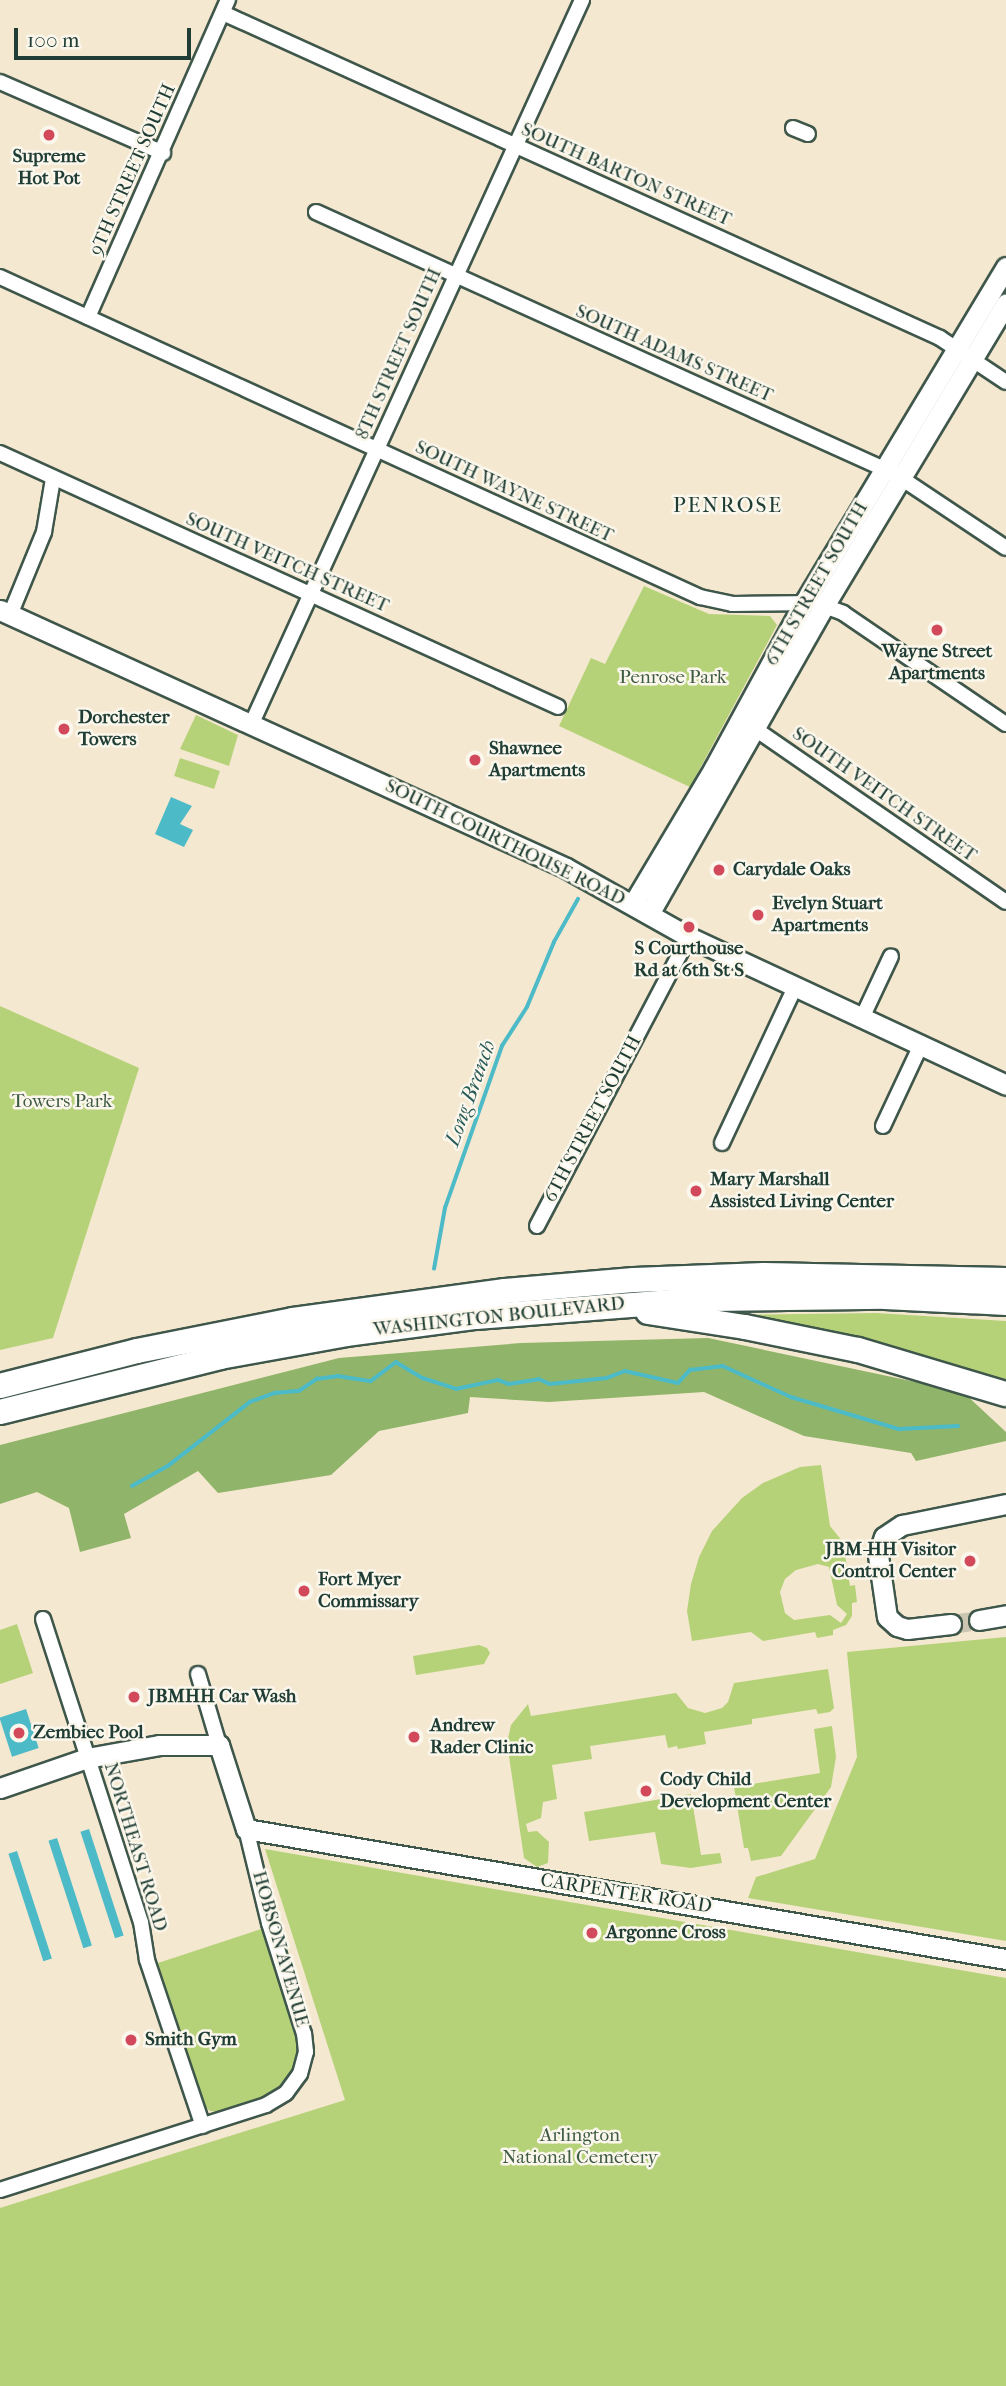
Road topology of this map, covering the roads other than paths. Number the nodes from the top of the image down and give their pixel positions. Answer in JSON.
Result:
{"nodes":[{"id":1,"x":582,"y":0,"type":"edge"},
{"id":2,"x":226,"y":7,"type":"edge"},
{"id":3,"x":0,"y":82,"type":"edge"},
{"id":4,"x":793,"y":128,"type":"dead end"},
{"id":5,"x":807,"y":134,"type":"dead end"},
{"id":6,"x":515,"y":146,"type":"junction"},
{"id":7,"x":163,"y":153,"type":"junction"},
{"id":8,"x":316,"y":212,"type":"dead end"},
{"id":9,"x":1006,"y":267,"type":"edge"},
{"id":10,"x":0,"y":277,"type":"edge"},
{"id":11,"x":455,"y":277,"type":"junction"},
{"id":12,"x":1006,"y":303,"type":"edge"},
{"id":13,"x":88,"y":317,"type":"junction"},
{"id":14,"x":965,"y":354,"type":"junction"},
{"id":15,"x":1006,"y":382,"type":"edge"},
{"id":16,"x":377,"y":450,"type":"junction"},
{"id":17,"x":0,"y":453,"type":"edge"},
{"id":18,"x":893,"y":473,"type":"junction"},
{"id":19,"x":53,"y":479,"type":"junction"},
{"id":20,"x":1006,"y":548,"type":"edge"},
{"id":21,"x":311,"y":595,"type":"junction"},
{"id":22,"x":804,"y":603,"type":"junction"},
{"id":23,"x":824,"y":606,"type":"junction"},
{"id":24,"x":5,"y":613,"type":"edge"},
{"id":25,"x":558,"y":708,"type":"dead end"},
{"id":26,"x":748,"y":724,"type":"junction"},
{"id":27,"x":1006,"y":724,"type":"edge"},
{"id":28,"x":251,"y":725,"type":"junction"},
{"id":29,"x":1006,"y":902,"type":"edge"},
{"id":30,"x":641,"y":909,"type":"junction"},
{"id":31,"x":689,"y":937,"type":"junction"},
{"id":32,"x":891,"y":956,"type":"dead end"},
{"id":33,"x":795,"y":987,"type":"junction"},
{"id":34,"x":862,"y":1018,"type":"junction"},
{"id":35,"x":921,"y":1045,"type":"junction"},
{"id":36,"x":1006,"y":1085,"type":"edge"},
{"id":37,"x":883,"y":1126,"type":"dead end"},
{"id":38,"x":722,"y":1143,"type":"dead end"},
{"id":39,"x":537,"y":1226,"type":"dead end"},
{"id":40,"x":1006,"y":1280,"type":"edge"},
{"id":41,"x":1006,"y":1303,"type":"edge"},
{"id":42,"x":603,"y":1305,"type":"junction"},
{"id":43,"x":137,"y":1351,"type":"junction"},
{"id":44,"x":0,"y":1374,"type":"edge"},
{"id":45,"x":0,"y":1386,"type":"edge"},
{"id":46,"x":1006,"y":1394,"type":"edge"},
{"id":47,"x":0,"y":1412,"type":"edge"},
{"id":48,"x":1006,"y":1504,"type":"edge"},
{"id":49,"x":1006,"y":1615,"type":"edge"},
{"id":50,"x":43,"y":1619,"type":"dead end"},
{"id":51,"x":979,"y":1620,"type":"tunnel mouth"},
{"id":52,"x":951,"y":1624,"type":"tunnel mouth"},
{"id":53,"x":198,"y":1674,"type":"dead end"},
{"id":54,"x":219,"y":1745,"type":"junction"},
{"id":55,"x":87,"y":1758,"type":"junction"},
{"id":56,"x":0,"y":1788,"type":"edge"},
{"id":57,"x":246,"y":1829,"type":"junction"},
{"id":58,"x":1006,"y":1959,"type":"edge"},
{"id":59,"x":203,"y":2126,"type":"junction"},
{"id":60,"x":0,"y":2190,"type":"edge"}],
"edges":[{"from":1,"to":6,"type":"street","name":"8TH STREET SOUTH"},
{"from":2,"to":6,"type":"street","name":"SOUTH BARTON STREET"},
{"from":2,"to":7,"type":"street","name":"9TH STREET SOUTH"},
{"from":3,"to":7,"type":"street"},
{"from":4,"to":5,"type":"street"},
{"from":6,"to":11,"type":"street","name":"8TH STREET SOUTH"},
{"from":6,"to":14,"type":"street","name":"SOUTH BARTON STREET"},
{"from":7,"to":13,"type":"street","name":"9TH STREET SOUTH"},
{"from":8,"to":11,"type":"street","name":"SOUTH ADAMS STREET"},
{"from":9,"to":14,"type":"street","name":"6TH STREET SOUTH"},
{"from":10,"to":13,"type":"street","name":"SOUTH WAYNE STREET"},
{"from":11,"to":16,"type":"street","name":"8TH STREET SOUTH"},
{"from":11,"to":18,"type":"street","name":"SOUTH ADAMS STREET"},
{"from":12,"to":14,"type":"street","name":"6TH STREET SOUTH"},
{"from":13,"to":16,"type":"street","name":"SOUTH WAYNE STREET"},
{"from":14,"to":15,"type":"street","name":"SOUTH BARTON STREET"},
{"from":14,"to":18,"type":"street","name":"6TH STREET SOUTH"},
{"from":16,"to":21,"type":"street","name":"8TH STREET SOUTH"},
{"from":16,"to":22,"type":"street","name":"SOUTH WAYNE STREET"},
{"from":17,"to":19,"type":"street","name":"SOUTH VEITCH STREET"},
{"from":18,"to":20,"type":"street","name":"SOUTH ADAMS STREET"},
{"from":18,"to":22,"type":"street","name":"6TH STREET SOUTH"},
{"from":18,"to":23,"type":"street","name":"6TH STREET SOUTH"},
{"from":19,"to":21,"type":"street","name":"SOUTH VEITCH STREET"},
{"from":19,"to":24,"type":"street"},
{"from":21,"to":25,"type":"street","name":"SOUTH VEITCH STREET"},
{"from":21,"to":28,"type":"street","name":"8TH STREET SOUTH"},
{"from":22,"to":23,"type":"street","name":"SOUTH WAYNE STREET"},
{"from":22,"to":26,"type":"street","name":"6TH STREET SOUTH"},
{"from":23,"to":26,"type":"street","name":"6TH STREET SOUTH"},
{"from":23,"to":27,"type":"street","name":"SOUTH WAYNE STREET"},
{"from":24,"to":28,"type":"street","name":"SOUTH COURTHOUSE ROAD"},
{"from":26,"to":29,"type":"street","name":"SOUTH VEITCH STREET"},
{"from":26,"to":30,"type":"street","name":"6TH STREET SOUTH"},
{"from":28,"to":30,"type":"street","name":"SOUTH COURTHOUSE ROAD"},
{"from":30,"to":31,"type":"street","name":"SOUTH COURTHOUSE ROAD"},
{"from":31,"to":33,"type":"street","name":"SOUTH COURTHOUSE ROAD"},
{"from":31,"to":39,"type":"street","name":"6TH STREET SOUTH"},
{"from":32,"to":34,"type":"street"},
{"from":33,"to":34,"type":"street","name":"SOUTH COURTHOUSE ROAD"},
{"from":33,"to":38,"type":"street"},
{"from":34,"to":35,"type":"street","name":"SOUTH COURTHOUSE ROAD"},
{"from":35,"to":36,"type":"street","name":"SOUTH COURTHOUSE ROAD"},
{"from":35,"to":37,"type":"street"},
{"from":40,"to":43,"type":"highway","name":"WASHINGTON BOULEVARD"},
{"from":41,"to":42,"type":"highway","name":"WASHINGTON BOULEVARD"},
{"from":42,"to":46,"type":"highway"},
{"from":42,"to":47,"type":"highway","name":"WASHINGTON BOULEVARD"},
{"from":43,"to":44,"type":"highway"},
{"from":43,"to":45,"type":"highway","name":"WASHINGTON BOULEVARD"},
{"from":48,"to":52,"type":"street"},
{"from":49,"to":51,"type":"street"},
{"from":50,"to":55,"type":"street","name":"NORTHEAST ROAD"},
{"from":53,"to":54,"type":"street","name":"HOBSON AVENUE"},
{"from":54,"to":55,"type":"street"},
{"from":54,"to":57,"type":"street","name":"HOBSON AVENUE"},
{"from":55,"to":56,"type":"street"},
{"from":55,"to":59,"type":"street","name":"NORTHEAST ROAD"},
{"from":57,"to":58,"type":"street","name":"CARPENTER ROAD"},
{"from":57,"to":59,"type":"street","name":"HOBSON AVENUE"},
{"from":59,"to":60,"type":"street","name":"HOBSON AVENUE"}]}
